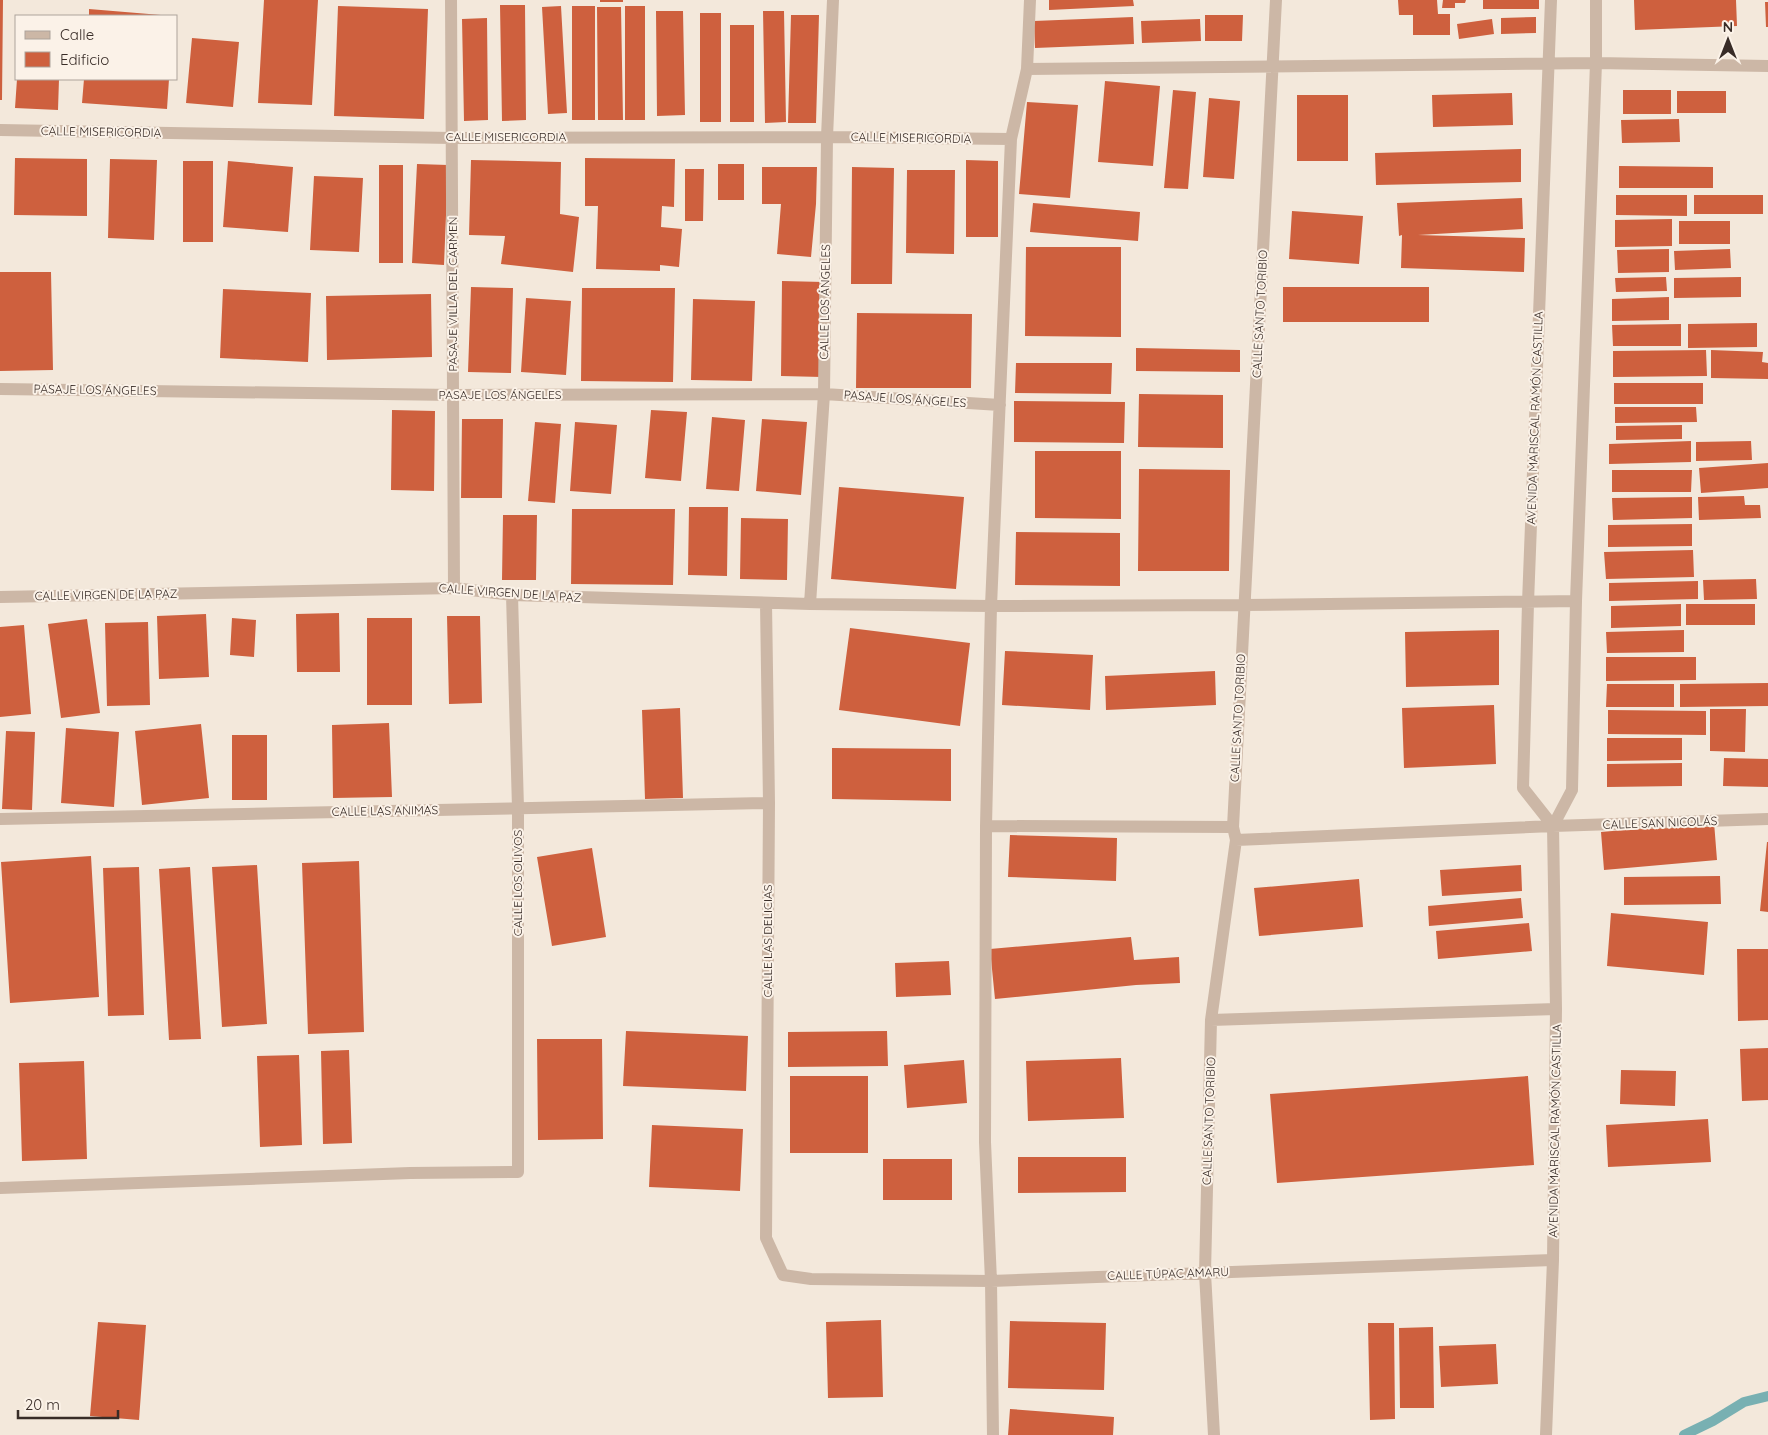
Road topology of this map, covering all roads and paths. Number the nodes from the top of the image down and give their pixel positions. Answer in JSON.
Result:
{"nodes":[{"id":1,"x":451,"y":0,"type":"edge"},
{"id":2,"x":833,"y":0,"type":"edge"},
{"id":3,"x":1030,"y":0,"type":"edge"},
{"id":4,"x":1276,"y":0,"type":"edge"},
{"id":5,"x":1551,"y":0,"type":"edge"},
{"id":6,"x":1596,"y":0,"type":"edge"},
{"id":7,"x":1596,"y":63,"type":"junction"},
{"id":8,"x":1548,"y":64,"type":"junction"},
{"id":9,"x":1768,"y":66,"type":"edge"},
{"id":10,"x":1273,"y":67,"type":"junction"},
{"id":11,"x":1027,"y":69,"type":"junction"},
{"id":12,"x":0,"y":130,"type":"edge"},
{"id":13,"x":827,"y":136,"type":"junction"},
{"id":14,"x":452,"y":138,"type":"junction"},
{"id":15,"x":1011,"y":139,"type":"junction"},
{"id":16,"x":0,"y":389,"type":"edge"},
{"id":17,"x":824,"y":394,"type":"junction"},
{"id":18,"x":454,"y":395,"type":"junction"},
{"id":19,"x":1000,"y":405,"type":"junction"},
{"id":20,"x":454,"y":588,"type":"junction"},
{"id":21,"x":512,"y":595,"type":"junction"},
{"id":22,"x":0,"y":597,"type":"edge"},
{"id":23,"x":1576,"y":601,"type":"junction"},
{"id":24,"x":766,"y":603,"type":"junction"},
{"id":25,"x":1528,"y":603,"type":"junction"},
{"id":26,"x":810,"y":604,"type":"junction"},
{"id":27,"x":1244,"y":605,"type":"junction"},
{"id":28,"x":991,"y":606,"type":"junction"},
{"id":29,"x":769,"y":803,"type":"junction"},
{"id":30,"x":518,"y":808,"type":"junction"},
{"id":31,"x":0,"y":819,"type":"edge"},
{"id":32,"x":1768,"y":819,"type":"edge"},
{"id":33,"x":986,"y":826,"type":"junction"},
{"id":34,"x":1553,"y":826,"type":"junction"},
{"id":35,"x":1233,"y":827,"type":"junction"},
{"id":36,"x":1236,"y":840,"type":"junction"},
{"id":37,"x":1556,"y":1009,"type":"junction"},
{"id":38,"x":1212,"y":1020,"type":"junction"},
{"id":39,"x":0,"y":1188,"type":"edge"},
{"id":40,"x":1553,"y":1260,"type":"junction"},
{"id":41,"x":1205,"y":1273,"type":"junction"},
{"id":42,"x":783,"y":1275,"type":"joint"},
{"id":43,"x":991,"y":1280,"type":"junction"},
{"id":44,"x":993,"y":1435,"type":"edge"},
{"id":45,"x":1214,"y":1435,"type":"edge"},
{"id":46,"x":1546,"y":1435,"type":"edge"}],
"edges":[{"from":1,"to":14,"type":"street","name":"PASAJE VILLA DEL CARMEN"},
{"from":2,"to":13,"type":"street","name":"CALLE LOS ÁNGELES"},
{"from":3,"to":11,"type":"street"},
{"from":4,"to":10,"type":"street","name":"CALLE SANTO TORIBIO"},
{"from":5,"to":8,"type":"street","name":"AVENIDA MARISCAL RAMÓN CASTILLA"},
{"from":6,"to":7,"type":"street","name":"AVENIDA MARISCAL RAMÓN CASTILLA"},
{"from":7,"to":8,"type":"street"},
{"from":7,"to":9,"type":"street"},
{"from":7,"to":23,"type":"street","name":"AVENIDA MARISCAL RAMÓN CASTILLA"},
{"from":8,"to":10,"type":"street"},
{"from":8,"to":25,"type":"street","name":"AVENIDA MARISCAL RAMÓN CASTILLA"},
{"from":10,"to":11,"type":"street"},
{"from":10,"to":27,"type":"street","name":"CALLE SANTO TORIBIO"},
{"from":11,"to":15,"type":"street"},
{"from":12,"to":14,"type":"street","name":"CALLE MISERICORDIA"},
{"from":13,"to":14,"type":"street","name":"CALLE MISERICORDIA"},
{"from":13,"to":15,"type":"street","name":"CALLE MISERICORDIA"},
{"from":13,"to":17,"type":"street","name":"CALLE LOS ÁNGELES"},
{"from":14,"to":18,"type":"street","name":"PASAJE VILLA DEL CARMEN"},
{"from":15,"to":19,"type":"street"},
{"from":16,"to":18,"type":"street","name":"PASAJE LOS ÁNGELES"},
{"from":17,"to":18,"type":"street","name":"PASAJE LOS ÁNGELES"},
{"from":17,"to":19,"type":"street","name":"PASAJE LOS ÁNGELES"},
{"from":17,"to":26,"type":"street","name":"CALLE LOS ÁNGELES"},
{"from":18,"to":20,"type":"street","name":"PASAJE VILLA DEL CARMEN"},
{"from":19,"to":28,"type":"street"},
{"from":20,"to":21,"type":"street","name":"CALLE VIRGEN DE LA PAZ"},
{"from":20,"to":22,"type":"street","name":"CALLE VIRGEN DE LA PAZ"},
{"from":21,"to":24,"type":"street","name":"CALLE VIRGEN DE LA PAZ"},
{"from":21,"to":30,"type":"street","name":"CALLE LOS OLIVOS"},
{"from":23,"to":25,"type":"street","name":"CALLE VIRGEN DE LA PAZ"},
{"from":23,"to":34,"type":"street","name":"AVENIDA MARISCAL RAMÓN CASTILLA"},
{"from":24,"to":26,"type":"street","name":"CALLE VIRGEN DE LA PAZ"},
{"from":24,"to":29,"type":"street","name":"CALLE LAS DELICIAS"},
{"from":25,"to":27,"type":"street","name":"CALLE VIRGEN DE LA PAZ"},
{"from":25,"to":34,"type":"street","name":"AVENIDA MARISCAL RAMÓN CASTILLA"},
{"from":26,"to":28,"type":"street","name":"CALLE VIRGEN DE LA PAZ"},
{"from":27,"to":28,"type":"street","name":"CALLE VIRGEN DE LA PAZ"},
{"from":27,"to":35,"type":"street","name":"CALLE SANTO TORIBIO"},
{"from":28,"to":33,"type":"street"},
{"from":29,"to":30,"type":"street","name":"CALLE LAS ANIMAS"},
{"from":29,"to":42,"type":"street","name":"CALLE LAS DELICIAS"},
{"from":30,"to":31,"type":"street","name":"CALLE LAS ANIMAS"},
{"from":30,"to":39,"type":"street","name":"CALLE LOS OLIVOS"},
{"from":32,"to":34,"type":"street","name":"CALLE SAN NICOLÁS"},
{"from":33,"to":35,"type":"street"},
{"from":33,"to":43,"type":"street"},
{"from":34,"to":36,"type":"street","name":"CALLE SAN NICOLÁS"},
{"from":34,"to":37,"type":"street","name":"AVENIDA MARISCAL RAMÓN CASTILLA"},
{"from":35,"to":36,"type":"street","name":"CALLE SANTO TORIBIO"},
{"from":36,"to":38,"type":"street","name":"CALLE SANTO TORIBIO"},
{"from":37,"to":38,"type":"street"},
{"from":37,"to":40,"type":"street","name":"AVENIDA MARISCAL RAMÓN CASTILLA"},
{"from":38,"to":41,"type":"street","name":"CALLE SANTO TORIBIO"},
{"from":40,"to":41,"type":"street","name":"CALLE TÚPAC AMARU"},
{"from":40,"to":46,"type":"street","name":"AVENIDA MARISCAL RAMÓN CASTILLA"},
{"from":41,"to":43,"type":"street","name":"CALLE TÚPAC AMARU"},
{"from":41,"to":45,"type":"street","name":"CALLE SANTO TORIBIO"},
{"from":42,"to":43,"type":"street","name":"CALLE TÚPAC AMARU"},
{"from":43,"to":44,"type":"street"}]}
